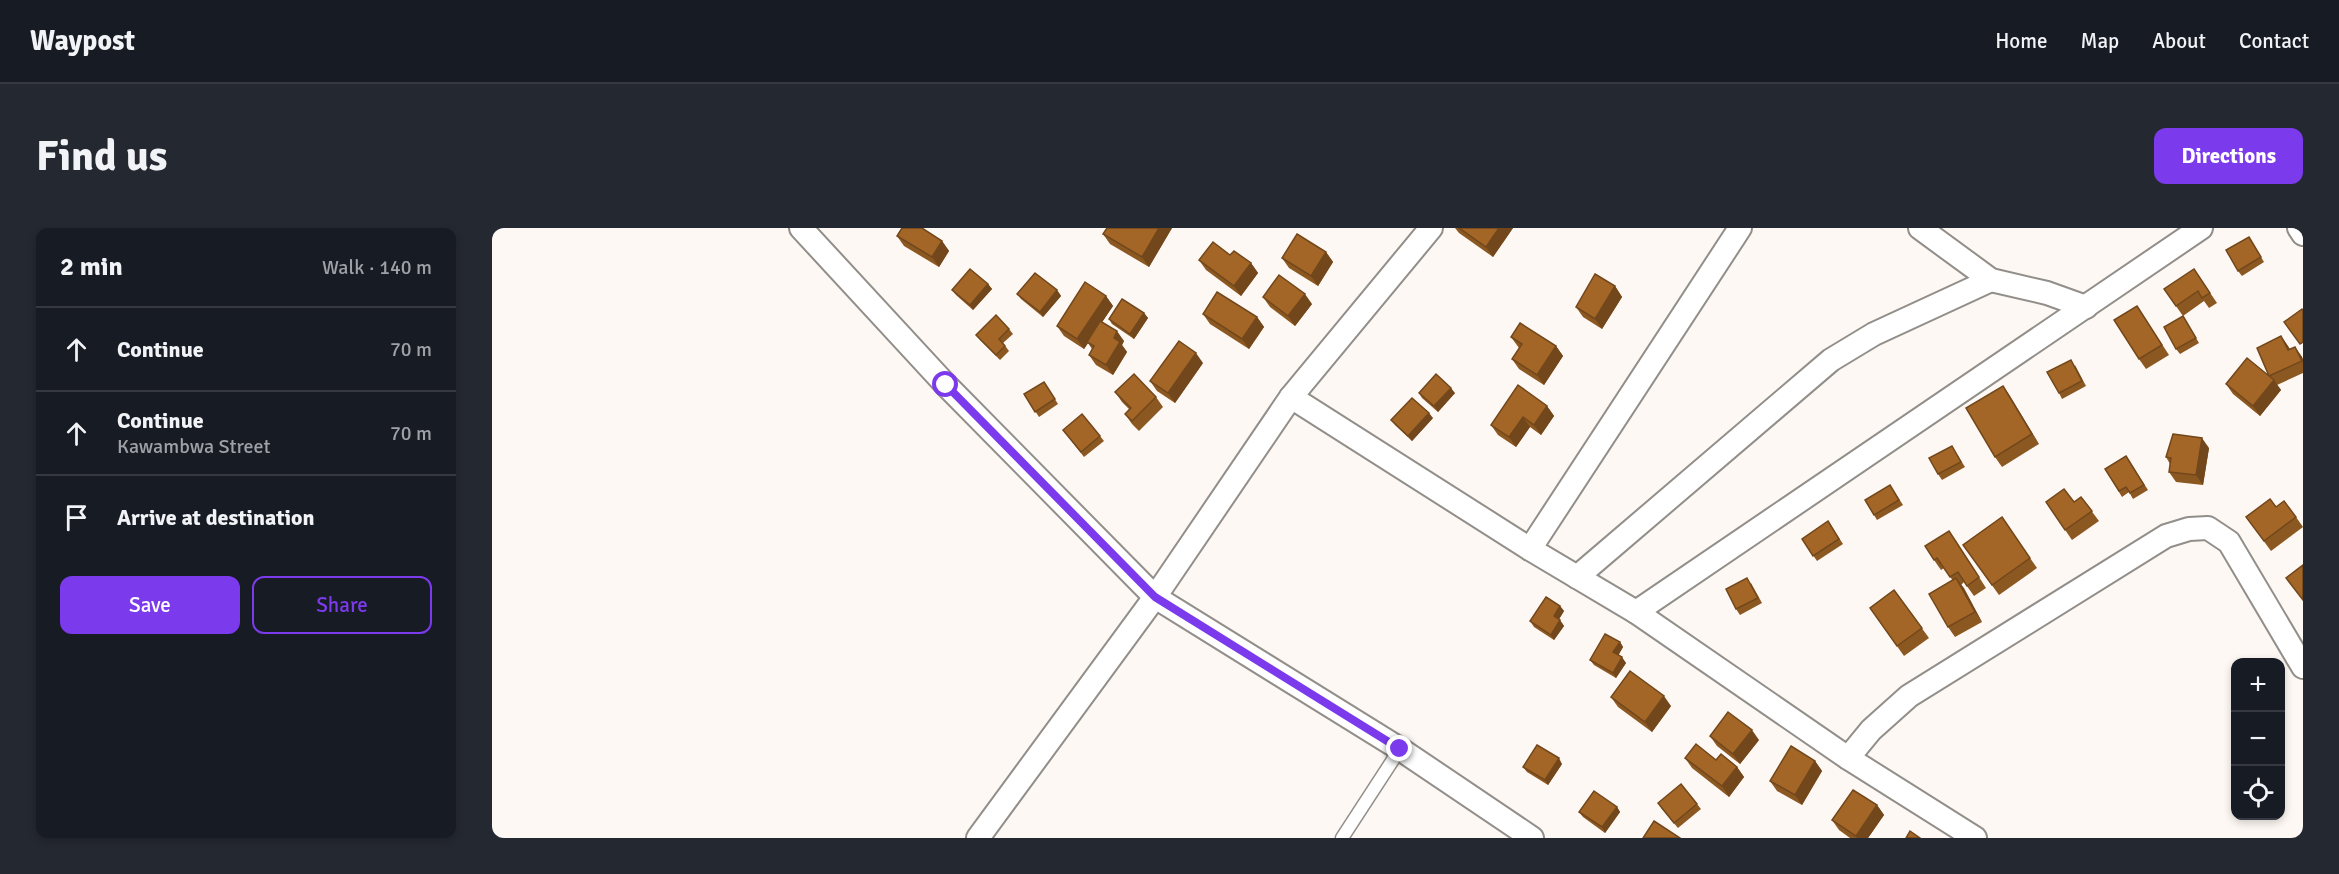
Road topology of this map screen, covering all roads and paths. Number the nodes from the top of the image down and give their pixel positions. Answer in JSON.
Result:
{"nodes":[{"id":1,"x":801,"y":228,"type":"edge"},
{"id":2,"x":1431,"y":228,"type":"edge"},
{"id":3,"x":1740,"y":228,"type":"edge"},
{"id":4,"x":1920,"y":228,"type":"edge"},
{"id":5,"x":2201,"y":228,"type":"edge"},
{"id":6,"x":2299,"y":228,"type":"edge"},
{"id":7,"x":2303,"y":234,"type":"edge"},
{"id":8,"x":1991,"y":280,"type":"junction"},
{"id":9,"x":2086,"y":307,"type":"junction"},
{"id":10,"x":1291,"y":397,"type":"junction"},
{"id":11,"x":1530,"y":549,"type":"junction"},
{"id":12,"x":1577,"y":577,"type":"junction"},
{"id":13,"x":1155,"y":597,"type":"junction"},
{"id":14,"x":1636,"y":612,"type":"junction"},
{"id":15,"x":2303,"y":667,"type":"edge"},
{"id":16,"x":1400,"y":749,"type":"junction"},
{"id":17,"x":1848,"y":758,"type":"junction"},
{"id":18,"x":978,"y":838,"type":"edge"},
{"id":19,"x":1342,"y":838,"type":"edge"},
{"id":20,"x":1532,"y":838,"type":"edge"},
{"id":21,"x":1975,"y":838,"type":"edge"}],
"edges":[{"from":1,"to":13,"type":"street"},
{"from":2,"to":10,"type":"street"},
{"from":3,"to":11,"type":"street"},
{"from":4,"to":8,"type":"street"},
{"from":5,"to":9,"type":"street"},
{"from":6,"to":7,"type":"street"},
{"from":8,"to":9,"type":"street"},
{"from":8,"to":12,"type":"street"},
{"from":9,"to":14,"type":"street"},
{"from":10,"to":11,"type":"street"},
{"from":10,"to":13,"type":"street"},
{"from":11,"to":12,"type":"street"},
{"from":12,"to":14,"type":"street"},
{"from":13,"to":16,"type":"street"},
{"from":13,"to":18,"type":"street"},
{"from":14,"to":17,"type":"street"},
{"from":15,"to":17,"type":"street"},
{"from":16,"to":19,"type":"lane"},
{"from":16,"to":20,"type":"street"},
{"from":17,"to":21,"type":"street"}]}
